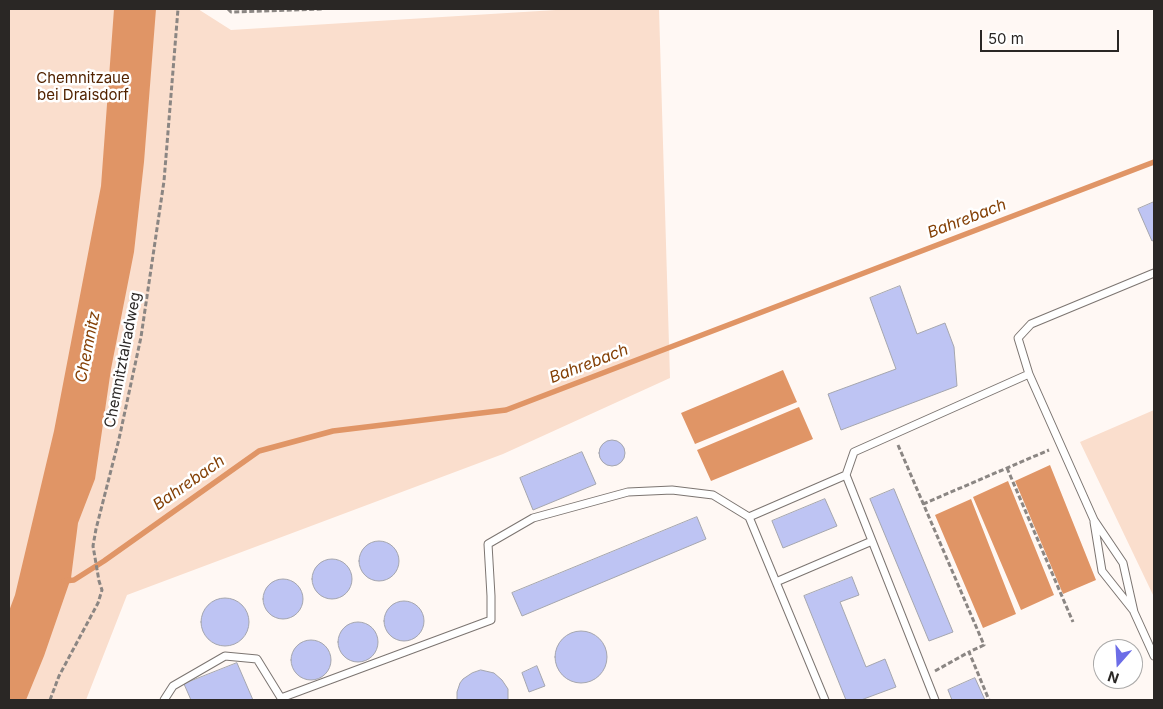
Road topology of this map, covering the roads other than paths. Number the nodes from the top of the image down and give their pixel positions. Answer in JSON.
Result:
{"nodes":[{"id":1,"x":1154,"y":272,"type":"edge"},
{"id":2,"x":1029,"y":374,"type":"junction"},
{"id":3,"x":846,"y":475,"type":"junction"},
{"id":4,"x":749,"y":517,"type":"junction"},
{"id":5,"x":1094,"y":520,"type":"junction"},
{"id":6,"x":872,"y":541,"type":"junction"},
{"id":7,"x":776,"y":582,"type":"junction"},
{"id":8,"x":1134,"y":612,"type":"junction"},
{"id":9,"x":1154,"y":656,"type":"edge"},
{"id":10,"x":281,"y":699,"type":"edge"},
{"id":11,"x":164,"y":700,"type":"edge"},
{"id":12,"x":826,"y":700,"type":"edge"},
{"id":13,"x":935,"y":700,"type":"edge"}],
"edges":[{"from":1,"to":2,"type":"lane"},
{"from":2,"to":3,"type":"lane"},
{"from":2,"to":5,"type":"lane"},
{"from":3,"to":4,"type":"lane"},
{"from":3,"to":6,"type":"lane"},
{"from":4,"to":7,"type":"lane"},
{"from":4,"to":10,"type":"lane"},
{"from":5,"to":8,"type":"lane"},
{"from":5,"to":8,"type":"lane"},
{"from":6,"to":7,"type":"lane"},
{"from":6,"to":13,"type":"lane"},
{"from":7,"to":12,"type":"lane"},
{"from":8,"to":9,"type":"lane"},
{"from":10,"to":11,"type":"lane"}]}
